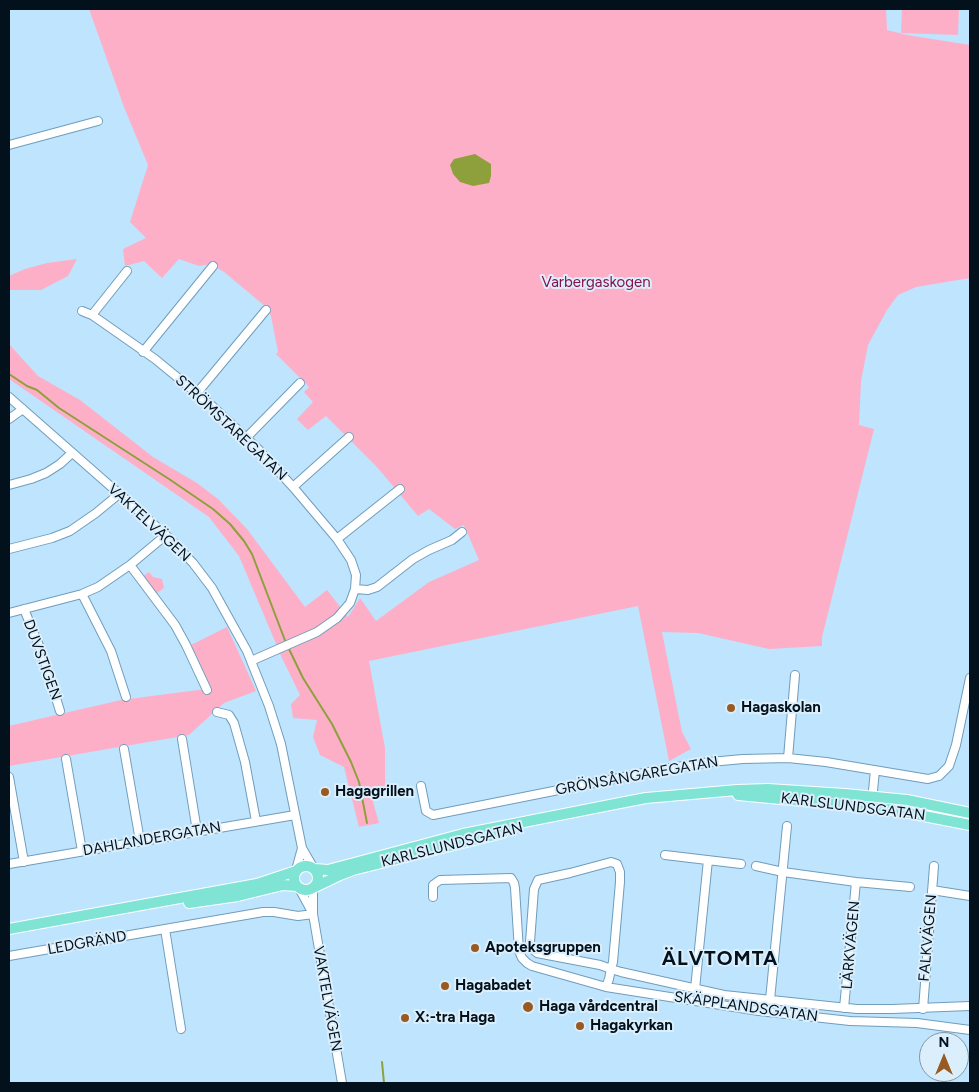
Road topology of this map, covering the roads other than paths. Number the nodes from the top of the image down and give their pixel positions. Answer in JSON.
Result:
{"nodes":[{"id":1,"x":98,"y":122,"type":"dead end"},
{"id":2,"x":9,"y":145,"type":"edge"},
{"id":3,"x":213,"y":266,"type":"dead end"},
{"id":4,"x":127,"y":271,"type":"dead end"},
{"id":5,"x":266,"y":310,"type":"dead end"},
{"id":6,"x":82,"y":311,"type":"dead end"},
{"id":7,"x":92,"y":315,"type":"junction"},
{"id":8,"x":143,"y":352,"type":"junction"},
{"id":9,"x":300,"y":383,"type":"dead end"},
{"id":10,"x":197,"y":393,"type":"junction"},
{"id":11,"x":9,"y":398,"type":"edge"},
{"id":12,"x":22,"y":409,"type":"junction"},
{"id":13,"x":9,"y":420,"type":"edge"},
{"id":14,"x":349,"y":437,"type":"dead end"},
{"id":15,"x":246,"y":438,"type":"junction"},
{"id":16,"x":72,"y":453,"type":"junction"},
{"id":17,"x":9,"y":485,"type":"edge"},
{"id":18,"x":293,"y":486,"type":"junction"},
{"id":19,"x":400,"y":489,"type":"dead end"},
{"id":20,"x":119,"y":494,"type":"junction"},
{"id":21,"x":462,"y":532,"type":"dead end"},
{"id":22,"x":166,"y":535,"type":"junction"},
{"id":23,"x":337,"y":539,"type":"junction"},
{"id":24,"x":9,"y":549,"type":"edge"},
{"id":25,"x":130,"y":565,"type":"junction"},
{"id":26,"x":356,"y":589,"type":"junction"},
{"id":27,"x":82,"y":594,"type":"junction"},
{"id":28,"x":24,"y":609,"type":"junction"},
{"id":29,"x":9,"y":613,"type":"edge"},
{"id":30,"x":251,"y":662,"type":"junction"},
{"id":31,"x":795,"y":675,"type":"dead end"},
{"id":32,"x":970,"y":678,"type":"edge"},
{"id":33,"x":207,"y":690,"type":"dead end"},
{"id":34,"x":126,"y":697,"type":"dead end"},
{"id":35,"x":60,"y":711,"type":"dead end"},
{"id":36,"x":217,"y":712,"type":"dead end"},
{"id":37,"x":182,"y":739,"type":"dead end"},
{"id":38,"x":124,"y":749,"type":"dead end"},
{"id":39,"x":788,"y":758,"type":"junction"},
{"id":40,"x":66,"y":760,"type":"dead end"},
{"id":41,"x":875,"y":770,"type":"junction"},
{"id":42,"x":9,"y":777,"type":"edge"},
{"id":43,"x":421,"y":786,"type":"dead end"},
{"id":44,"x":704,"y":793,"type":"junction"},
{"id":45,"x":872,"y":796,"type":"junction"},
{"id":46,"x":872,"y":808,"type":"junction"},
{"id":47,"x":590,"y":809,"type":"junction"},
{"id":48,"x":970,"y":813,"type":"edge"},
{"id":49,"x":295,"y":815,"type":"junction"},
{"id":50,"x":256,"y":821,"type":"junction"},
{"id":51,"x":970,"y":824,"type":"edge"},
{"id":52,"x":787,"y":826,"type":"dead end"},
{"id":53,"x":197,"y":832,"type":"junction"},
{"id":54,"x":140,"y":841,"type":"junction"},
{"id":55,"x":302,"y":848,"type":"junction"},
{"id":56,"x":82,"y":851,"type":"junction"},
{"id":57,"x":665,"y":855,"type":"dead end"},
{"id":58,"x":708,"y":860,"type":"junction"},
{"id":59,"x":24,"y":862,"type":"junction"},
{"id":60,"x":9,"y":864,"type":"edge"},
{"id":61,"x":741,"y":864,"type":"dead end"},
{"id":62,"x":756,"y":866,"type":"dead end"},
{"id":63,"x":934,"y":866,"type":"dead end"},
{"id":64,"x":314,"y":868,"type":"junction"},
{"id":65,"x":296,"y":871,"type":"junction"},
{"id":66,"x":783,"y":872,"type":"junction"},
{"id":67,"x":856,"y":882,"type":"junction"},
{"id":68,"x":298,"y":887,"type":"junction"},
{"id":69,"x":910,"y":887,"type":"dead end"},
{"id":70,"x":314,"y":888,"type":"junction"},
{"id":71,"x":932,"y":890,"type":"junction"},
{"id":72,"x":970,"y":896,"type":"edge"},
{"id":73,"x":432,"y":897,"type":"dead end"},
{"id":74,"x":130,"y":908,"type":"junction"},
{"id":75,"x":312,"y":914,"type":"junction"},
{"id":76,"x":9,"y":929,"type":"edge"},
{"id":77,"x":165,"y":930,"type":"junction"},
{"id":78,"x":9,"y":956,"type":"edge"},
{"id":79,"x":611,"y":969,"type":"junction"},
{"id":80,"x":606,"y":987,"type":"junction"},
{"id":81,"x":695,"y":989,"type":"junction"},
{"id":82,"x":770,"y":1000,"type":"junction"},
{"id":83,"x":970,"y":1006,"type":"edge"},
{"id":84,"x":844,"y":1008,"type":"junction"},
{"id":85,"x":923,"y":1009,"type":"junction"},
{"id":86,"x":181,"y":1029,"type":"dead end"},
{"id":87,"x":970,"y":1030,"type":"edge"},
{"id":88,"x":342,"y":1083,"type":"edge"}],
"edges":[{"from":1,"to":2,"type":"street"},
{"from":3,"to":8,"type":"street"},
{"from":4,"to":7,"type":"street"},
{"from":5,"to":10,"type":"street"},
{"from":6,"to":7,"type":"street","name":"STRÖMSTAREGATAN"},
{"from":7,"to":8,"type":"street","name":"STRÖMSTAREGATAN"},
{"from":8,"to":10,"type":"street","name":"STRÖMSTAREGATAN"},
{"from":9,"to":15,"type":"street"},
{"from":10,"to":15,"type":"street","name":"STRÖMSTAREGATAN"},
{"from":11,"to":12,"type":"street","name":"VAKTELVÄGEN"},
{"from":12,"to":13,"type":"street"},
{"from":12,"to":16,"type":"street","name":"VAKTELVÄGEN"},
{"from":14,"to":18,"type":"street"},
{"from":15,"to":18,"type":"street","name":"STRÖMSTAREGATAN"},
{"from":16,"to":17,"type":"street"},
{"from":16,"to":20,"type":"street","name":"VAKTELVÄGEN"},
{"from":18,"to":23,"type":"street","name":"STRÖMSTAREGATAN"},
{"from":19,"to":23,"type":"street"},
{"from":20,"to":22,"type":"street","name":"VAKTELVÄGEN"},
{"from":20,"to":24,"type":"street"},
{"from":21,"to":26,"type":"street"},
{"from":22,"to":25,"type":"street"},
{"from":22,"to":30,"type":"street","name":"VAKTELVÄGEN"},
{"from":23,"to":26,"type":"street","name":"STRÖMSTAREGATAN"},
{"from":25,"to":27,"type":"street"},
{"from":25,"to":33,"type":"street"},
{"from":26,"to":30,"type":"street"},
{"from":27,"to":28,"type":"street"},
{"from":27,"to":34,"type":"street"},
{"from":28,"to":29,"type":"street"},
{"from":28,"to":35,"type":"street","name":"DUVSTIGEN"},
{"from":30,"to":49,"type":"street","name":"VAKTELVÄGEN"},
{"from":31,"to":39,"type":"street"},
{"from":32,"to":41,"type":"street","name":"GRÖNSÅNGAREGATAN"},
{"from":36,"to":50,"type":"street"},
{"from":37,"to":53,"type":"street"},
{"from":38,"to":54,"type":"street"},
{"from":39,"to":41,"type":"street","name":"GRÖNSÅNGAREGATAN"},
{"from":39,"to":43,"type":"street","name":"GRÖNSÅNGAREGATAN"},
{"from":40,"to":56,"type":"street"},
{"from":41,"to":45,"type":"street"},
{"from":42,"to":59,"type":"street"},
{"from":44,"to":45,"type":"main road","name":"KARLSLUNDSGATAN"},
{"from":44,"to":46,"type":"main road","name":"KARLSLUNDSGATAN"},
{"from":44,"to":47,"type":"main road","name":"KARLSLUNDSGATAN"},
{"from":45,"to":46,"type":"street"},
{"from":45,"to":48,"type":"main road","name":"KARLSLUNDSGATAN"},
{"from":46,"to":51,"type":"main road","name":"KARLSLUNDSGATAN"},
{"from":47,"to":64,"type":"main road","name":"KARLSLUNDSGATAN"},
{"from":47,"to":70,"type":"main road","name":"KARLSLUNDSGATAN"},
{"from":49,"to":50,"type":"street","name":"DAHLANDERGATAN"},
{"from":49,"to":55,"type":"street","name":"VAKTELVÄGEN"},
{"from":50,"to":53,"type":"street","name":"DAHLANDERGATAN"},
{"from":52,"to":66,"type":"street"},
{"from":53,"to":54,"type":"street","name":"DAHLANDERGATAN"},
{"from":54,"to":56,"type":"street","name":"DAHLANDERGATAN"},
{"from":55,"to":64,"type":"street","name":"VAKTELVÄGEN"},
{"from":55,"to":65,"type":"street","name":"VAKTELVÄGEN"},
{"from":56,"to":59,"type":"street","name":"DAHLANDERGATAN"},
{"from":57,"to":58,"type":"street"},
{"from":58,"to":61,"type":"street"},
{"from":58,"to":81,"type":"street"},
{"from":59,"to":60,"type":"street","name":"DAHLANDERGATAN"},
{"from":62,"to":66,"type":"street"},
{"from":63,"to":71,"type":"street","name":"FALKVÄGEN"},
{"from":64,"to":65,"type":"main road"},
{"from":64,"to":70,"type":"main road"},
{"from":65,"to":68,"type":"main road"},
{"from":65,"to":74,"type":"main road"},
{"from":66,"to":67,"type":"street"},
{"from":66,"to":82,"type":"street"},
{"from":67,"to":69,"type":"street"},
{"from":67,"to":84,"type":"street","name":"LÄRKVÄGEN"},
{"from":68,"to":70,"type":"main road"},
{"from":68,"to":74,"type":"main road"},
{"from":68,"to":75,"type":"street","name":"VAKTELVÄGEN"},
{"from":70,"to":75,"type":"street","name":"VAKTELVÄGEN"},
{"from":71,"to":72,"type":"street"},
{"from":71,"to":85,"type":"street","name":"FALKVÄGEN"},
{"from":73,"to":80,"type":"street","name":"SKÄPPLANDSGATAN"},
{"from":74,"to":76,"type":"main road"},
{"from":75,"to":77,"type":"street","name":"LEDGRÄND"},
{"from":75,"to":88,"type":"street","name":"VAKTELVÄGEN"},
{"from":77,"to":78,"type":"street","name":"LEDGRÄND"},
{"from":77,"to":86,"type":"street"},
{"from":79,"to":79,"type":"street"},
{"from":79,"to":80,"type":"street"},
{"from":79,"to":81,"type":"street"},
{"from":80,"to":87,"type":"street","name":"SKÄPPLANDSGATAN"},
{"from":81,"to":82,"type":"street"},
{"from":82,"to":84,"type":"street"},
{"from":83,"to":85,"type":"street"},
{"from":84,"to":85,"type":"street"}]}
